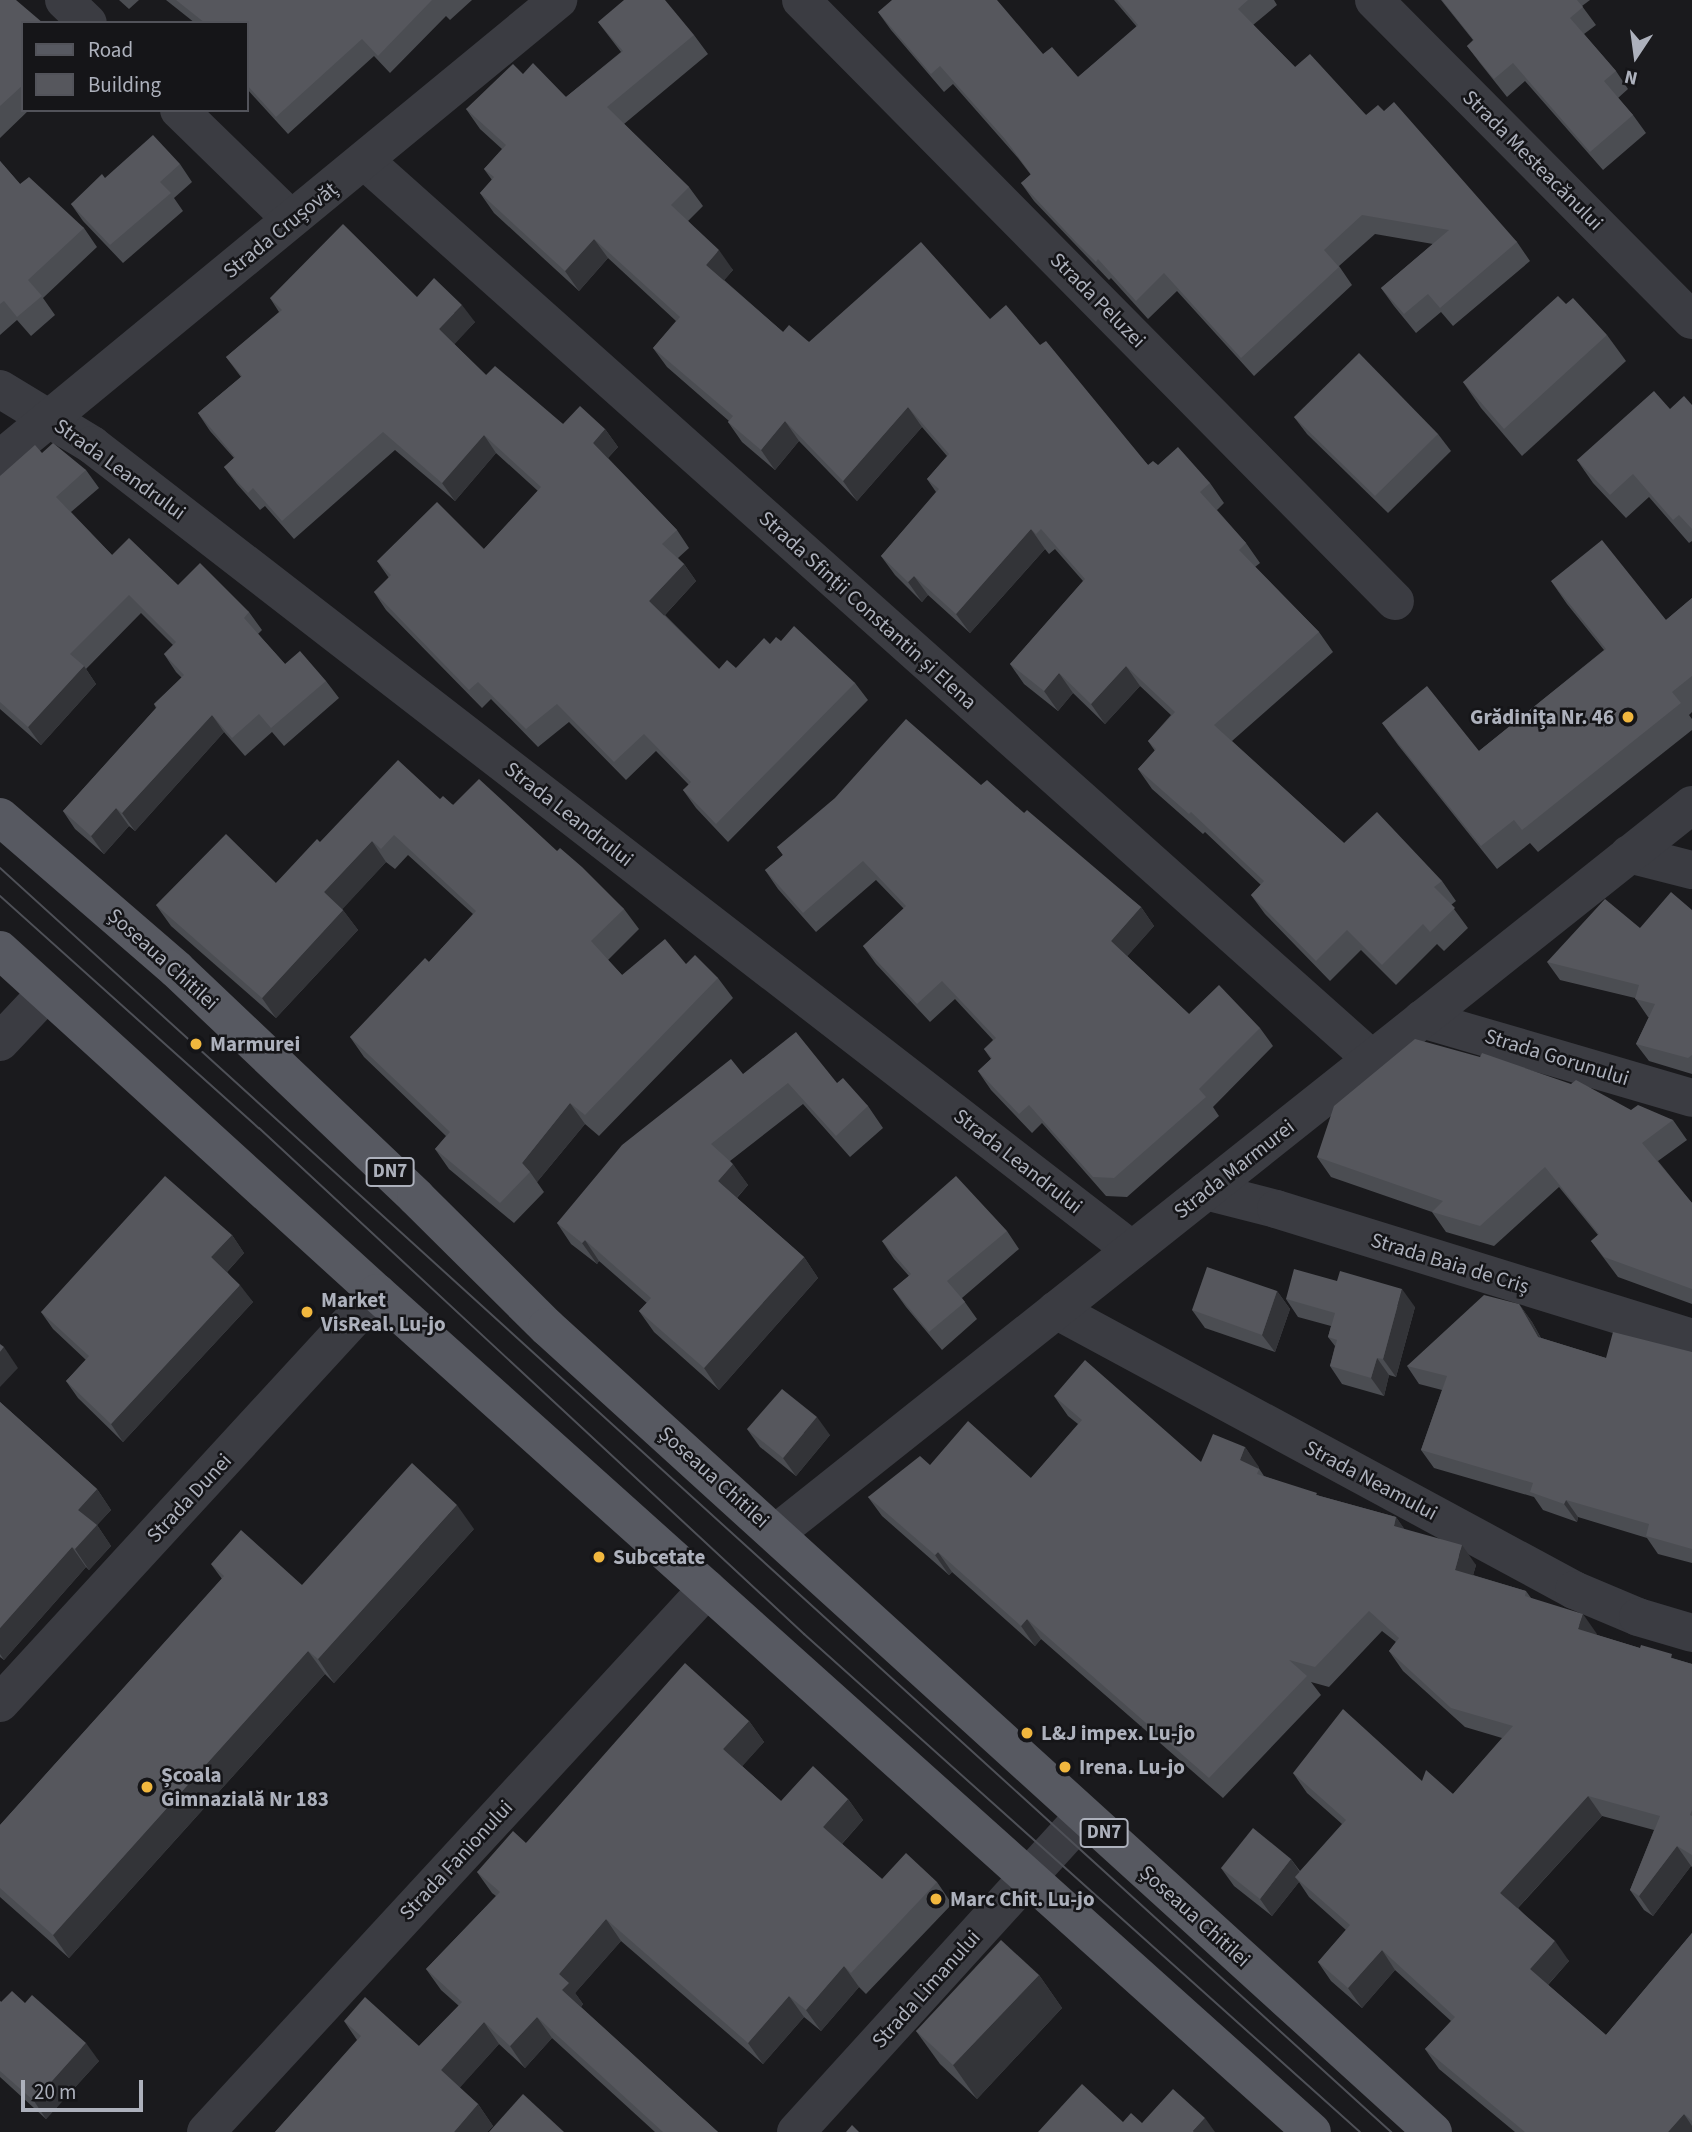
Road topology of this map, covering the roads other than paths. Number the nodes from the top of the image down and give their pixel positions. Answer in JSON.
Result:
{"nodes":[{"id":1,"x":64,"y":0,"type":"edge"},
{"id":2,"x":801,"y":0,"type":"edge"},
{"id":3,"x":1374,"y":0,"type":"edge"},
{"id":4,"x":544,"y":4,"type":"edge"},
{"id":5,"x":86,"y":21,"type":"edge"},
{"id":6,"x":181,"y":112,"type":"edge"},
{"id":7,"x":365,"y":161,"type":"junction"},
{"id":8,"x":291,"y":219,"type":"junction"},
{"id":9,"x":1692,"y":320,"type":"edge"},
{"id":10,"x":0,"y":390,"type":"edge"},
{"id":11,"x":50,"y":418,"type":"junction"},
{"id":12,"x":0,"y":458,"type":"edge"},
{"id":13,"x":1395,"y":601,"type":"dead end"},
{"id":14,"x":1692,"y":805,"type":"edge"},
{"id":15,"x":0,"y":817,"type":"edge"},
{"id":16,"x":1629,"y":855,"type":"junction"},
{"id":17,"x":1692,"y":870,"type":"edge"},
{"id":18,"x":0,"y":950,"type":"edge"},
{"id":19,"x":46,"y":993,"type":"junction"},
{"id":20,"x":1422,"y":1019,"type":"junction"},
{"id":21,"x":0,"y":1042,"type":"edge"},
{"id":22,"x":1372,"y":1059,"type":"junction"},
{"id":23,"x":1692,"y":1098,"type":"edge"},
{"id":24,"x":1206,"y":1191,"type":"junction"},
{"id":25,"x":1132,"y":1250,"type":"junction"},
{"id":26,"x":377,"y":1293,"type":"junction"},
{"id":27,"x":1056,"y":1310,"type":"junction"},
{"id":28,"x":1692,"y":1338,"type":"edge"},
{"id":29,"x":776,"y":1533,"type":"junction"},
{"id":30,"x":696,"y":1601,"type":"junction"},
{"id":31,"x":1692,"y":1633,"type":"edge"},
{"id":32,"x":0,"y":1703,"type":"edge"},
{"id":33,"x":1084,"y":1815,"type":"junction"},
{"id":34,"x":1028,"y":1877,"type":"junction"},
{"id":35,"x":1417,"y":2127,"type":"edge"},
{"id":36,"x":206,"y":2132,"type":"edge"},
{"id":37,"x":796,"y":2132,"type":"edge"},
{"id":38,"x":1312,"y":2132,"type":"edge"}],
"edges":[{"from":1,"to":5,"type":"street"},
{"from":2,"to":13,"type":"street","name":"Strada Peluzei"},
{"from":3,"to":9,"type":"street","name":"Strada Mesteacănului"},
{"from":4,"to":7,"type":"street","name":"Strada Crușovăț"},
{"from":6,"to":8,"type":"street"},
{"from":7,"to":8,"type":"street","name":"Strada Crușovăț"},
{"from":7,"to":22,"type":"street","name":"Strada Sfinții Constantin și Elena"},
{"from":8,"to":11,"type":"street","name":"Strada Crușovăț"},
{"from":10,"to":11,"type":"street","name":"Strada Leandrului"},
{"from":11,"to":12,"type":"street","name":"Strada Crușovăț"},
{"from":11,"to":25,"type":"street","name":"Strada Leandrului"},
{"from":14,"to":16,"type":"street","name":"Strada Marmurei"},
{"from":15,"to":29,"type":"main road","name":"Șoseaua Chitilei","number":"DN7"},
{"from":16,"to":17,"type":"street"},
{"from":16,"to":20,"type":"street","name":"Strada Marmurei"},
{"from":18,"to":19,"type":"main road"},
{"from":19,"to":21,"type":"street"},
{"from":19,"to":26,"type":"main road"},
{"from":20,"to":22,"type":"street","name":"Strada Marmurei"},
{"from":20,"to":23,"type":"street","name":"Strada Gorunului"},
{"from":22,"to":24,"type":"street","name":"Strada Marmurei"},
{"from":24,"to":25,"type":"street","name":"Strada Marmurei"},
{"from":24,"to":28,"type":"street","name":"Strada Baia de Criș"},
{"from":25,"to":27,"type":"street","name":"Strada Marmurei"},
{"from":26,"to":30,"type":"main road"},
{"from":26,"to":32,"type":"street","name":"Strada Dunei"},
{"from":27,"to":29,"type":"street","name":"Strada Marmurei"},
{"from":27,"to":31,"type":"street","name":"Strada Neamului"},
{"from":29,"to":33,"type":"main road","name":"Șoseaua Chitilei","number":"DN7"},
{"from":30,"to":34,"type":"main road"},
{"from":30,"to":36,"type":"street","name":"Strada Fanionului"},
{"from":33,"to":34,"type":"street","name":"Strada Limanului"},
{"from":33,"to":35,"type":"main road","name":"Șoseaua Chitilei","number":"DN7"},
{"from":34,"to":37,"type":"street","name":"Strada Limanului"},
{"from":34,"to":38,"type":"main road"}]}
